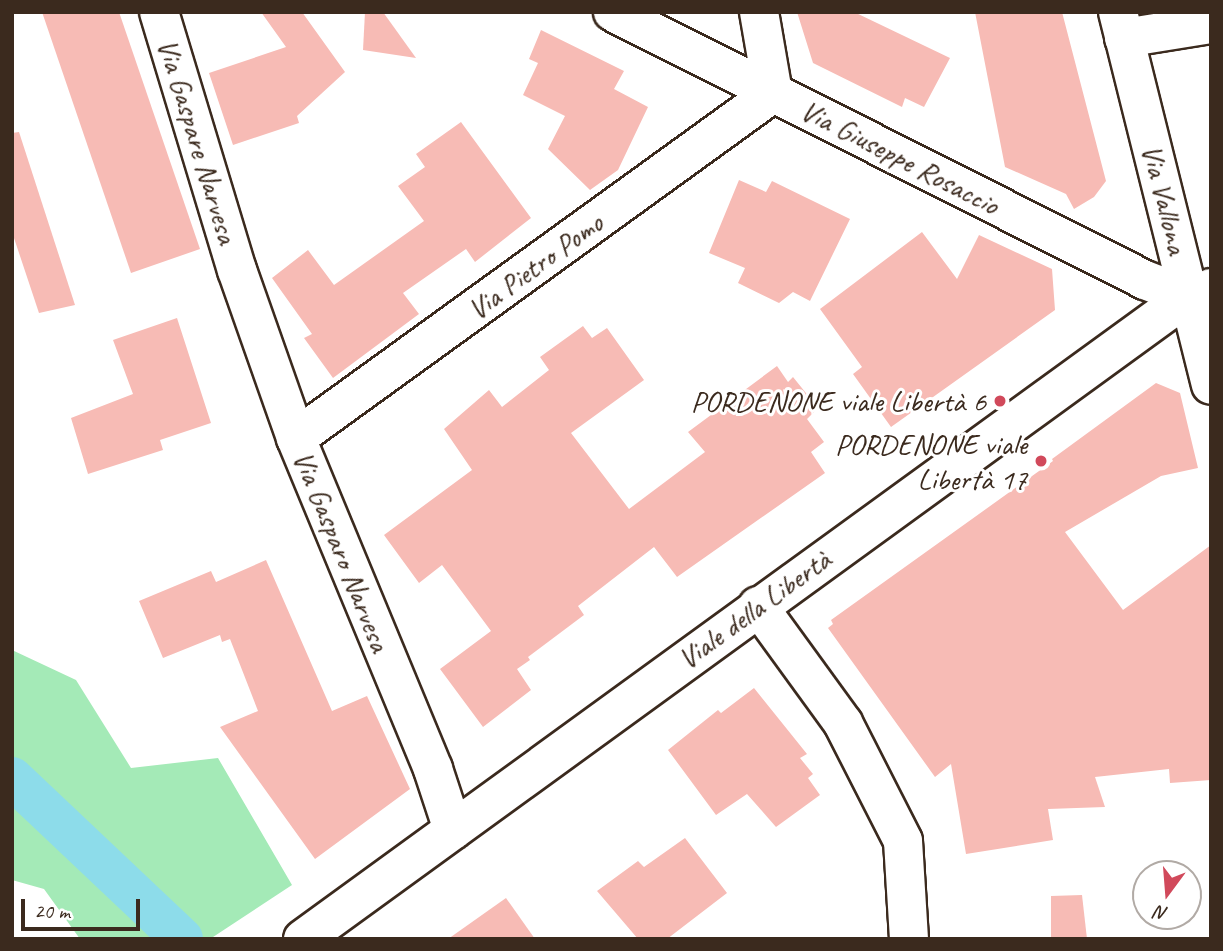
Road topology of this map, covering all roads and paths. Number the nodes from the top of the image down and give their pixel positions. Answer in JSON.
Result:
{"nodes":[{"id":1,"x":159,"y":12,"type":"edge"},
{"id":2,"x":613,"y":12,"type":"edge"},
{"id":3,"x":759,"y":12,"type":"edge"},
{"id":4,"x":1211,"y":24,"type":"edge"},
{"id":5,"x":1121,"y":25,"type":"edge"},
{"id":6,"x":773,"y":93,"type":"junction"},
{"id":7,"x":237,"y":270,"type":"joint"},
{"id":8,"x":1200,"y":293,"type":"edge"},
{"id":9,"x":1211,"y":385,"type":"edge"},
{"id":10,"x":296,"y":438,"type":"junction"},
{"id":11,"x":758,"y":606,"type":"junction"},
{"id":12,"x":453,"y":830,"type":"junction"},
{"id":13,"x":303,"y":939,"type":"edge"},
{"id":14,"x":909,"y":939,"type":"edge"}],
"edges":[{"from":1,"to":7,"type":"street","name":"Via Gaspare Narvesa"},
{"from":2,"to":6,"type":"street","name":"Via Giuseppe Rosaccio"},
{"from":3,"to":6,"type":"street"},
{"from":4,"to":5,"type":"street"},
{"from":5,"to":8,"type":"street","name":"Via Vallona"},
{"from":6,"to":8,"type":"street","name":"Via Giuseppe Rosaccio"},
{"from":6,"to":10,"type":"street","name":"Via Pietro Pomo"},
{"from":7,"to":10,"type":"street","name":"Via Gasparo Narvesa"},
{"from":8,"to":9,"type":"street","name":"Via Vallona"},
{"from":8,"to":11,"type":"street","name":"Viale della Libertà"},
{"from":10,"to":12,"type":"street","name":"Via Gasparo Narvesa"},
{"from":11,"to":12,"type":"street","name":"Viale della Libertà"},
{"from":11,"to":14,"type":"street"},
{"from":12,"to":13,"type":"street","name":"Viale della Libertà"}]}
